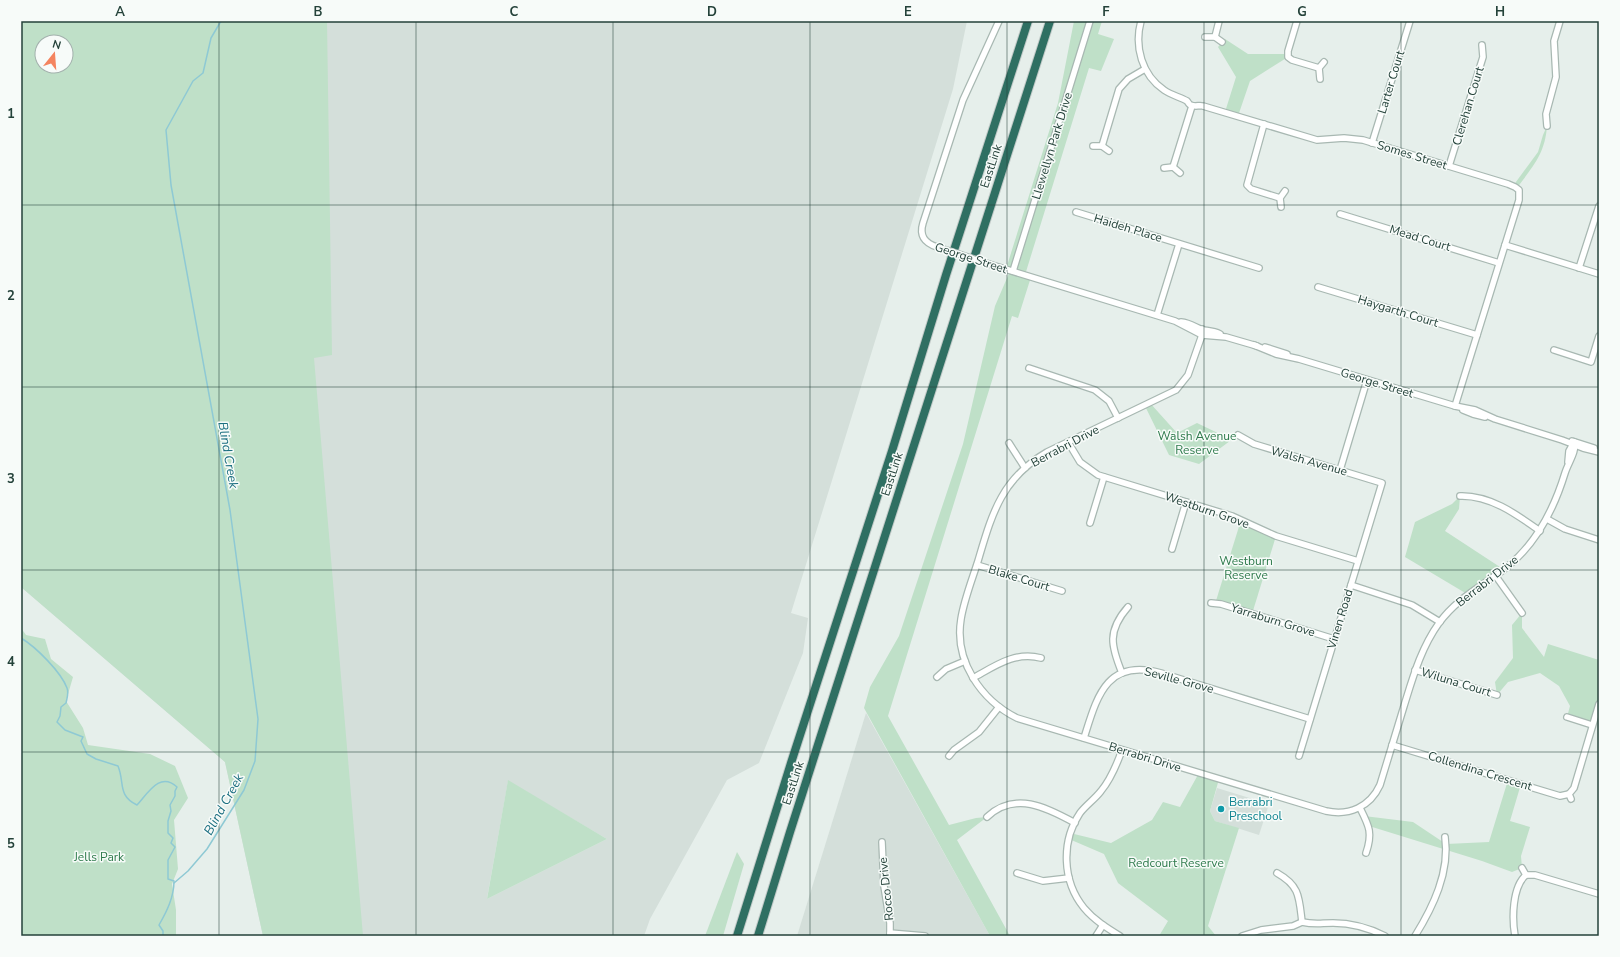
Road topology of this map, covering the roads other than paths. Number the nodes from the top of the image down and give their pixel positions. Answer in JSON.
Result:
{"nodes":[{"id":1,"x":999,"y":21,"type":"edge"},
{"id":2,"x":1028,"y":21,"type":"edge"},
{"id":3,"x":1050,"y":21,"type":"edge"},
{"id":4,"x":1090,"y":21,"type":"edge"},
{"id":5,"x":1141,"y":21,"type":"edge"},
{"id":6,"x":1219,"y":21,"type":"edge"},
{"id":7,"x":1297,"y":21,"type":"edge"},
{"id":8,"x":1410,"y":21,"type":"edge"},
{"id":9,"x":1560,"y":21,"type":"edge"},
{"id":10,"x":1215,"y":36,"type":"junction"},
{"id":11,"x":1205,"y":37,"type":"dead end"},
{"id":12,"x":1222,"y":42,"type":"dead end"},
{"id":13,"x":1482,"y":45,"type":"dead end"},
{"id":14,"x":1324,"y":62,"type":"dead end"},
{"id":15,"x":1319,"y":68,"type":"junction"},
{"id":16,"x":1145,"y":69,"type":"junction"},
{"id":17,"x":1320,"y":79,"type":"dead end"},
{"id":18,"x":1192,"y":106,"type":"junction"},
{"id":19,"x":1264,"y":124,"type":"junction"},
{"id":20,"x":1548,"y":126,"type":"dead end"},
{"id":21,"x":1372,"y":143,"type":"junction"},
{"id":22,"x":1093,"y":146,"type":"dead end"},
{"id":23,"x":1102,"y":146,"type":"junction"},
{"id":24,"x":1109,"y":151,"type":"dead end"},
{"id":25,"x":1449,"y":166,"type":"junction"},
{"id":26,"x":1173,"y":167,"type":"junction"},
{"id":27,"x":1164,"y":168,"type":"dead end"},
{"id":28,"x":1180,"y":173,"type":"dead end"},
{"id":29,"x":1285,"y":191,"type":"dead end"},
{"id":30,"x":1280,"y":198,"type":"junction"},
{"id":31,"x":1599,"y":206,"type":"edge"},
{"id":32,"x":1281,"y":207,"type":"dead end"},
{"id":33,"x":1076,"y":212,"type":"dead end"},
{"id":34,"x":1340,"y":214,"type":"dead end"},
{"id":35,"x":1179,"y":244,"type":"junction"},
{"id":36,"x":1505,"y":245,"type":"junction"},
{"id":37,"x":1499,"y":263,"type":"junction"},
{"id":38,"x":1259,"y":268,"type":"dead end"},
{"id":39,"x":1579,"y":268,"type":"junction"},
{"id":40,"x":1013,"y":271,"type":"junction"},
{"id":41,"x":1599,"y":274,"type":"edge"},
{"id":42,"x":1318,"y":287,"type":"dead end"},
{"id":43,"x":1157,"y":315,"type":"junction"},
{"id":44,"x":1201,"y":332,"type":"junction"},
{"id":45,"x":1477,"y":335,"type":"junction"},
{"id":46,"x":1599,"y":336,"type":"edge"},
{"id":47,"x":1554,"y":350,"type":"dead end"},
{"id":48,"x":1029,"y":368,"type":"dead end"},
{"id":49,"x":1367,"y":380,"type":"junction"},
{"id":50,"x":1455,"y":406,"type":"junction"},
{"id":51,"x":1118,"y":418,"type":"junction"},
{"id":52,"x":1238,"y":435,"type":"dead end"},
{"id":53,"x":1068,"y":442,"type":"junction"},
{"id":54,"x":1008,"y":443,"type":"dead end"},
{"id":55,"x":1574,"y":444,"type":"junction"},
{"id":56,"x":1599,"y":451,"type":"edge"},
{"id":57,"x":1025,"y":468,"type":"junction"},
{"id":58,"x":1340,"y":470,"type":"junction"},
{"id":59,"x":1104,"y":477,"type":"junction"},
{"id":60,"x":1382,"y":483,"type":"joint"},
{"id":61,"x":1460,"y":496,"type":"dead end"},
{"id":62,"x":1186,"y":502,"type":"junction"},
{"id":63,"x":1547,"y":518,"type":"junction"},
{"id":64,"x":1090,"y":522,"type":"dead end"},
{"id":65,"x":1540,"y":531,"type":"junction"},
{"id":66,"x":1599,"y":540,"type":"edge"},
{"id":67,"x":1172,"y":550,"type":"dead end"},
{"id":68,"x":1358,"y":562,"type":"junction"},
{"id":69,"x":977,"y":565,"type":"junction"},
{"id":70,"x":1495,"y":575,"type":"junction"},
{"id":71,"x":1351,"y":585,"type":"junction"},
{"id":72,"x":1062,"y":591,"type":"dead end"},
{"id":73,"x":1211,"y":603,"type":"dead end"},
{"id":74,"x":1128,"y":607,"type":"dead end"},
{"id":75,"x":1522,"y":613,"type":"dead end"},
{"id":76,"x":1440,"y":622,"type":"junction"},
{"id":77,"x":1334,"y":639,"type":"junction"},
{"id":78,"x":1041,"y":658,"type":"dead end"},
{"id":79,"x":965,"y":661,"type":"junction"},
{"id":80,"x":1415,"y":670,"type":"junction"},
{"id":81,"x":1122,"y":673,"type":"junction"},
{"id":82,"x":938,"y":677,"type":"dead end"},
{"id":83,"x":973,"y":678,"type":"junction"},
{"id":84,"x":1497,"y":695,"type":"dead end"},
{"id":85,"x":1599,"y":704,"type":"edge"},
{"id":86,"x":999,"y":707,"type":"junction"},
{"id":87,"x":1566,"y":717,"type":"dead end"},
{"id":88,"x":1310,"y":719,"type":"junction"},
{"id":89,"x":1592,"y":725,"type":"junction"},
{"id":90,"x":1084,"y":738,"type":"junction"},
{"id":91,"x":1392,"y":745,"type":"junction"},
{"id":92,"x":1122,"y":750,"type":"junction"},
{"id":93,"x":949,"y":756,"type":"dead end"},
{"id":94,"x":1299,"y":756,"type":"dead end"},
{"id":95,"x":1360,"y":808,"type":"junction"},
{"id":96,"x":987,"y":817,"type":"dead end"},
{"id":97,"x":1075,"y":823,"type":"junction"},
{"id":98,"x":1445,"y":837,"type":"dead end"},
{"id":99,"x":882,"y":842,"type":"dead end"},
{"id":100,"x":1366,"y":853,"type":"dead end"},
{"id":101,"x":1522,"y":868,"type":"dead end"},
{"id":102,"x":1278,"y":872,"type":"dead end"},
{"id":103,"x":1017,"y":873,"type":"dead end"},
{"id":104,"x":1526,"y":875,"type":"junction"},
{"id":105,"x":1069,"y":878,"type":"junction"},
{"id":106,"x":1599,"y":894,"type":"edge"},
{"id":107,"x":1302,"y":922,"type":"junction"},
{"id":108,"x":1103,"y":925,"type":"junction"},
{"id":109,"x":890,"y":934,"type":"edge"},
{"id":110,"x":1378,"y":934,"type":"edge"},
{"id":111,"x":737,"y":936,"type":"edge"},
{"id":112,"x":758,"y":936,"type":"edge"},
{"id":113,"x":925,"y":936,"type":"edge"},
{"id":114,"x":1096,"y":936,"type":"edge"},
{"id":115,"x":1120,"y":936,"type":"edge"},
{"id":116,"x":1242,"y":936,"type":"edge"},
{"id":117,"x":1385,"y":936,"type":"edge"},
{"id":118,"x":1415,"y":936,"type":"edge"},
{"id":119,"x":1515,"y":936,"type":"edge"}],
"edges":[{"from":1,"to":40,"type":"street","name":"George Street","bridge":true},
{"from":2,"to":111,"type":"highway","name":"EastLink"},
{"from":3,"to":112,"type":"highway","name":"EastLink"},
{"from":4,"to":40,"type":"street","name":"Llewellyn Park Drive"},
{"from":5,"to":16,"type":"street","name":"Somes Street"},
{"from":6,"to":10,"type":"street"},
{"from":7,"to":15,"type":"street"},
{"from":8,"to":21,"type":"street","name":"Larter Court"},
{"from":9,"to":20,"type":"street"},
{"from":10,"to":11,"type":"street"},
{"from":10,"to":12,"type":"street"},
{"from":13,"to":25,"type":"street","name":"Clerehan Court"},
{"from":14,"to":15,"type":"street"},
{"from":15,"to":17,"type":"street"},
{"from":16,"to":18,"type":"street","name":"Somes Street"},
{"from":16,"to":23,"type":"street"},
{"from":18,"to":19,"type":"street","name":"Somes Street"},
{"from":18,"to":26,"type":"street"},
{"from":19,"to":21,"type":"street","name":"Somes Street"},
{"from":19,"to":30,"type":"street"},
{"from":21,"to":25,"type":"street","name":"Somes Street"},
{"from":22,"to":23,"type":"street"},
{"from":23,"to":24,"type":"street"},
{"from":25,"to":36,"type":"street","name":"Somes Street"},
{"from":26,"to":27,"type":"street"},
{"from":26,"to":28,"type":"street"},
{"from":29,"to":30,"type":"street"},
{"from":30,"to":32,"type":"street"},
{"from":31,"to":39,"type":"street"},
{"from":33,"to":35,"type":"street","name":"Haideh Place"},
{"from":34,"to":37,"type":"street","name":"Mead Court"},
{"from":35,"to":38,"type":"street","name":"Haideh Place"},
{"from":35,"to":43,"type":"street"},
{"from":36,"to":37,"type":"street","name":"Somes Street"},
{"from":36,"to":39,"type":"street"},
{"from":37,"to":45,"type":"street","name":"Somes Street"},
{"from":39,"to":41,"type":"street"},
{"from":40,"to":43,"type":"street","name":"George Street"},
{"from":42,"to":45,"type":"street","name":"Haygarth Court"},
{"from":43,"to":44,"type":"street","name":"George Street"},
{"from":44,"to":49,"type":"street","name":"George Street"},
{"from":44,"to":51,"type":"street","name":"Berrabri Drive"},
{"from":45,"to":50,"type":"street","name":"Somes Street"},
{"from":46,"to":47,"type":"street"},
{"from":48,"to":51,"type":"street"},
{"from":49,"to":50,"type":"street","name":"George Street"},
{"from":49,"to":58,"type":"street"},
{"from":50,"to":55,"type":"street","name":"George Street"},
{"from":51,"to":53,"type":"street","name":"Berrabri Drive"},
{"from":52,"to":58,"type":"street","name":"Walsh Avenue"},
{"from":53,"to":57,"type":"street","name":"Berrabri Drive"},
{"from":53,"to":59,"type":"street","name":"Westburn Grove"},
{"from":54,"to":57,"type":"street"},
{"from":55,"to":56,"type":"street","name":"George Street"},
{"from":55,"to":63,"type":"street","name":"Berrabri Drive"},
{"from":57,"to":69,"type":"street","name":"Berrabri Drive"},
{"from":58,"to":60,"type":"street","name":"Walsh Avenue"},
{"from":59,"to":62,"type":"street","name":"Westburn Grove"},
{"from":59,"to":64,"type":"street"},
{"from":60,"to":68,"type":"street","name":"Vinen Road"},
{"from":61,"to":65,"type":"street"},
{"from":62,"to":67,"type":"street"},
{"from":62,"to":68,"type":"street","name":"Westburn Grove"},
{"from":63,"to":65,"type":"street","name":"Berrabri Drive"},
{"from":63,"to":66,"type":"street"},
{"from":65,"to":70,"type":"street","name":"Berrabri Drive"},
{"from":68,"to":71,"type":"street","name":"Vinen Road"},
{"from":69,"to":72,"type":"street","name":"Blake Court"},
{"from":69,"to":79,"type":"street","name":"Berrabri Drive"},
{"from":70,"to":75,"type":"street"},
{"from":70,"to":76,"type":"street","name":"Berrabri Drive"},
{"from":71,"to":76,"type":"street"},
{"from":71,"to":77,"type":"street","name":"Vinen Road"},
{"from":73,"to":77,"type":"street","name":"Yarraburn Grove"},
{"from":74,"to":81,"type":"street"},
{"from":76,"to":80,"type":"street","name":"Berrabri Drive"},
{"from":77,"to":88,"type":"street","name":"Vinen Road"},
{"from":78,"to":83,"type":"street"},
{"from":79,"to":82,"type":"street"},
{"from":79,"to":83,"type":"street","name":"Berrabri Drive"},
{"from":80,"to":84,"type":"street","name":"Wiluna Court"},
{"from":80,"to":91,"type":"street","name":"Berrabri Drive"},
{"from":81,"to":88,"type":"street","name":"Seville Grove"},
{"from":81,"to":90,"type":"street"},
{"from":83,"to":86,"type":"street","name":"Berrabri Drive"},
{"from":85,"to":89,"type":"street","name":"Collendina Crescent"},
{"from":86,"to":90,"type":"street","name":"Berrabri Drive"},
{"from":86,"to":93,"type":"street"},
{"from":87,"to":89,"type":"street"},
{"from":88,"to":94,"type":"street","name":"Vinen Road"},
{"from":89,"to":91,"type":"street","name":"Collendina Crescent"},
{"from":90,"to":92,"type":"street","name":"Berrabri Drive"},
{"from":91,"to":95,"type":"street","name":"Berrabri Drive"},
{"from":92,"to":95,"type":"street","name":"Berrabri Drive"},
{"from":92,"to":97,"type":"street"},
{"from":95,"to":100,"type":"street"},
{"from":96,"to":97,"type":"street"},
{"from":97,"to":105,"type":"street"},
{"from":98,"to":118,"type":"street"},
{"from":99,"to":109,"type":"street","name":"Rocco Drive"},
{"from":101,"to":104,"type":"street"},
{"from":102,"to":107,"type":"street"},
{"from":103,"to":105,"type":"street"},
{"from":104,"to":106,"type":"street"},
{"from":104,"to":119,"type":"street"},
{"from":105,"to":108,"type":"street"},
{"from":107,"to":110,"type":"street"},
{"from":107,"to":116,"type":"street"},
{"from":108,"to":114,"type":"street"},
{"from":108,"to":115,"type":"street"},
{"from":109,"to":113,"type":"street"},
{"from":110,"to":117,"type":"street"}]}
